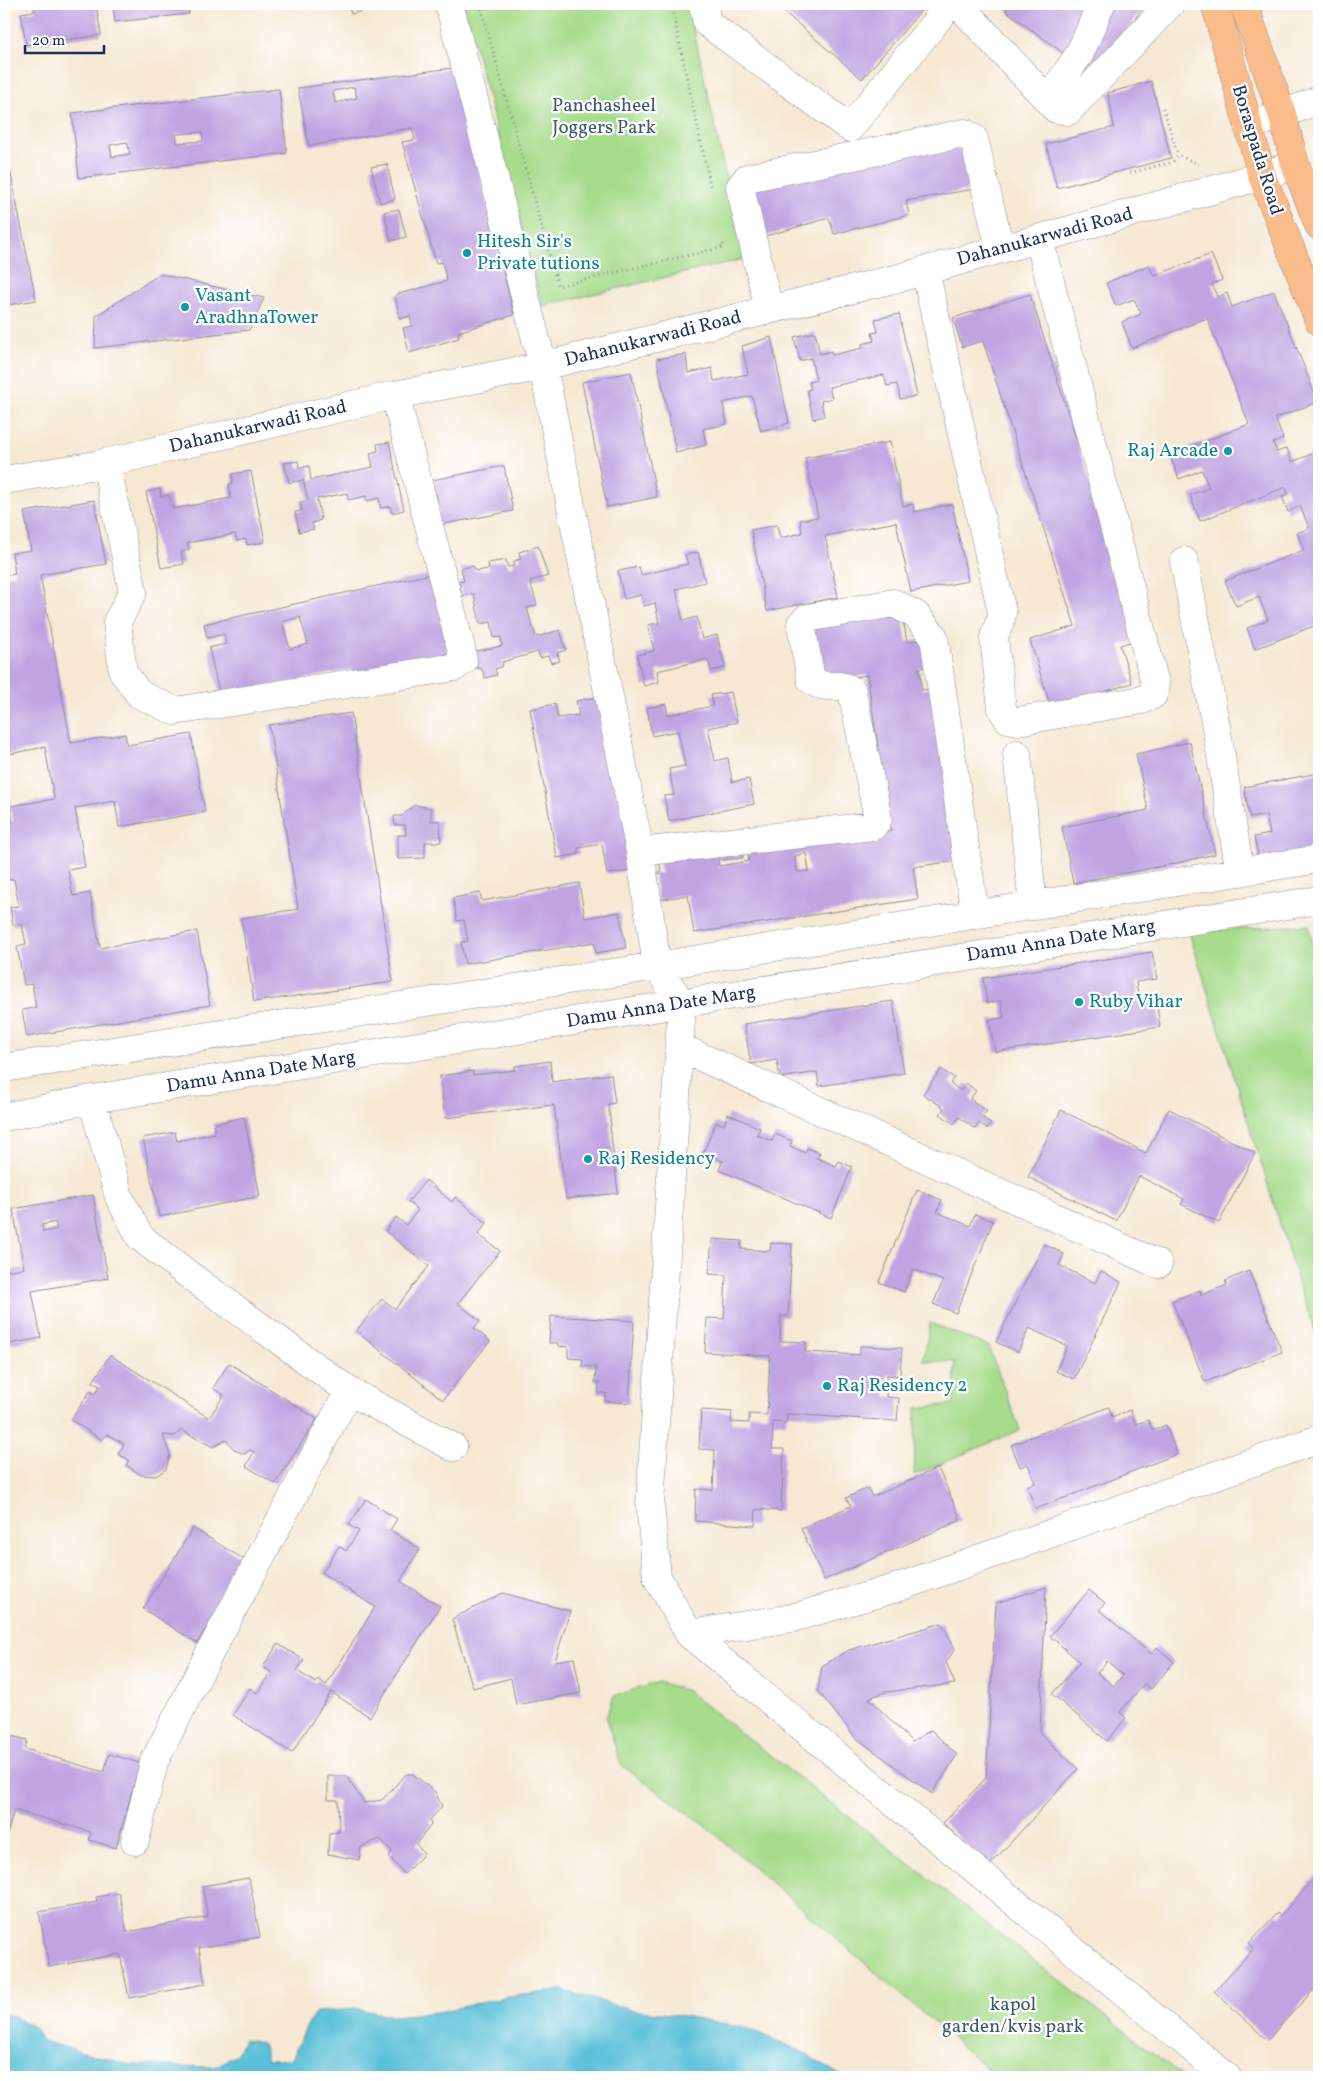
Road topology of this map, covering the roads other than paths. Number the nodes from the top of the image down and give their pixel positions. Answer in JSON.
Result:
{"nodes":[{"id":1,"x":449,"y":4,"type":"edge"},
{"id":2,"x":703,"y":4,"type":"edge"},
{"id":3,"x":950,"y":4,"type":"edge"},
{"id":4,"x":958,"y":4,"type":"edge"},
{"id":5,"x":1101,"y":4,"type":"edge"},
{"id":6,"x":1170,"y":4,"type":"edge"},
{"id":7,"x":1215,"y":4,"type":"edge"},
{"id":8,"x":1244,"y":4,"type":"edge"},
{"id":9,"x":1048,"y":100,"type":"junction"},
{"id":10,"x":1319,"y":100,"type":"edge"},
{"id":11,"x":1282,"y":114,"type":"junction"},
{"id":12,"x":1248,"y":126,"type":"junction"},
{"id":13,"x":1295,"y":164,"type":"junction"},
{"id":14,"x":1262,"y":176,"type":"junction"},
{"id":15,"x":1319,"y":226,"type":"edge"},
{"id":16,"x":1039,"y":239,"type":"junction"},
{"id":17,"x":1000,"y":248,"type":"junction"},
{"id":18,"x":925,"y":270,"type":"junction"},
{"id":19,"x":769,"y":310,"type":"junction"},
{"id":20,"x":1319,"y":321,"type":"edge"},
{"id":21,"x":543,"y":366,"type":"junction"},
{"id":22,"x":395,"y":395,"type":"junction"},
{"id":23,"x":106,"y":463,"type":"junction"},
{"id":24,"x":4,"y":480,"type":"edge"},
{"id":25,"x":1184,"y":562,"type":"dead end"},
{"id":26,"x":1017,"y":754,"type":"dead end"},
{"id":27,"x":640,"y":852,"type":"junction"},
{"id":28,"x":1319,"y":859,"type":"edge"},
{"id":29,"x":1240,"y":872,"type":"junction"},
{"id":30,"x":1160,"y":885,"type":"junction"},
{"id":31,"x":1319,"y":900,"type":"edge"},
{"id":32,"x":1033,"y":906,"type":"junction"},
{"id":33,"x":975,"y":915,"type":"junction"},
{"id":34,"x":1168,"y":924,"type":"junction"},
{"id":35,"x":657,"y":966,"type":"junction"},
{"id":36,"x":682,"y":1004,"type":"junction"},
{"id":37,"x":679,"y":1046,"type":"junction"},
{"id":38,"x":4,"y":1068,"type":"edge"},
{"id":39,"x":92,"y":1099,"type":"junction"},
{"id":40,"x":4,"y":1117,"type":"edge"},
{"id":41,"x":1158,"y":1264,"type":"dead end"},
{"id":42,"x":349,"y":1391,"type":"junction"},
{"id":43,"x":1319,"y":1439,"type":"edge"},
{"id":44,"x":453,"y":1447,"type":"dead end"},
{"id":45,"x":689,"y":1634,"type":"junction"},
{"id":46,"x":134,"y":1841,"type":"dead end"},
{"id":47,"x":1226,"y":2077,"type":"edge"}],
"edges":[{"from":1,"to":21,"type":"street"},
{"from":2,"to":3,"type":"street"},
{"from":4,"to":9,"type":"street"},
{"from":5,"to":9,"type":"street"},
{"from":6,"to":9,"type":"street"},
{"from":7,"to":12,"type":"main road","name":"Boraspada Road"},
{"from":8,"to":11,"type":"main road","name":"Boraspada Road"},
{"from":10,"to":11,"type":"street"},
{"from":11,"to":12,"type":"street"},
{"from":11,"to":13,"type":"main road","name":"Boraspada Road"},
{"from":12,"to":14,"type":"main road","name":"Boraspada Road"},
{"from":13,"to":14,"type":"street","name":"Dahanukarwadi Road"},
{"from":13,"to":15,"type":"main road","name":"Boraspada Road"},
{"from":14,"to":16,"type":"street","name":"Dahanukarwadi Road"},
{"from":14,"to":20,"type":"main road","name":"Boraspada Road"},
{"from":16,"to":17,"type":"street","name":"Dahanukarwadi Road"},
{"from":16,"to":18,"type":"street"},
{"from":17,"to":18,"type":"street","name":"Dahanukarwadi Road"},
{"from":17,"to":19,"type":"street"},
{"from":18,"to":19,"type":"street","name":"Dahanukarwadi Road"},
{"from":19,"to":21,"type":"street","name":"Dahanukarwadi Road"},
{"from":21,"to":22,"type":"street","name":"Dahanukarwadi Road"},
{"from":21,"to":27,"type":"street"},
{"from":22,"to":23,"type":"street","name":"Dahanukarwadi Road"},
{"from":22,"to":23,"type":"street"},
{"from":23,"to":24,"type":"street","name":"Dahanukarwadi Road"},
{"from":25,"to":29,"type":"street"},
{"from":26,"to":32,"type":"street"},
{"from":27,"to":33,"type":"street"},
{"from":27,"to":35,"type":"street"},
{"from":28,"to":29,"type":"street","name":"Damu Anna Date Marg"},
{"from":29,"to":30,"type":"street","name":"Damu Anna Date Marg"},
{"from":30,"to":32,"type":"street","name":"Damu Anna Date Marg"},
{"from":30,"to":34,"type":"street"},
{"from":31,"to":34,"type":"street","name":"Damu Anna Date Marg"},
{"from":32,"to":33,"type":"street","name":"Damu Anna Date Marg"},
{"from":33,"to":35,"type":"street","name":"Damu Anna Date Marg"},
{"from":34,"to":36,"type":"street","name":"Damu Anna Date Marg"},
{"from":35,"to":36,"type":"street"},
{"from":35,"to":38,"type":"street","name":"Damu Anna Date Marg"},
{"from":36,"to":37,"type":"street"},
{"from":36,"to":39,"type":"street","name":"Damu Anna Date Marg"},
{"from":37,"to":41,"type":"street"},
{"from":37,"to":45,"type":"street"},
{"from":39,"to":40,"type":"street","name":"Damu Anna Date Marg"},
{"from":39,"to":42,"type":"street"},
{"from":42,"to":44,"type":"street"},
{"from":42,"to":46,"type":"street"},
{"from":43,"to":45,"type":"street"},
{"from":45,"to":47,"type":"street"}]}
